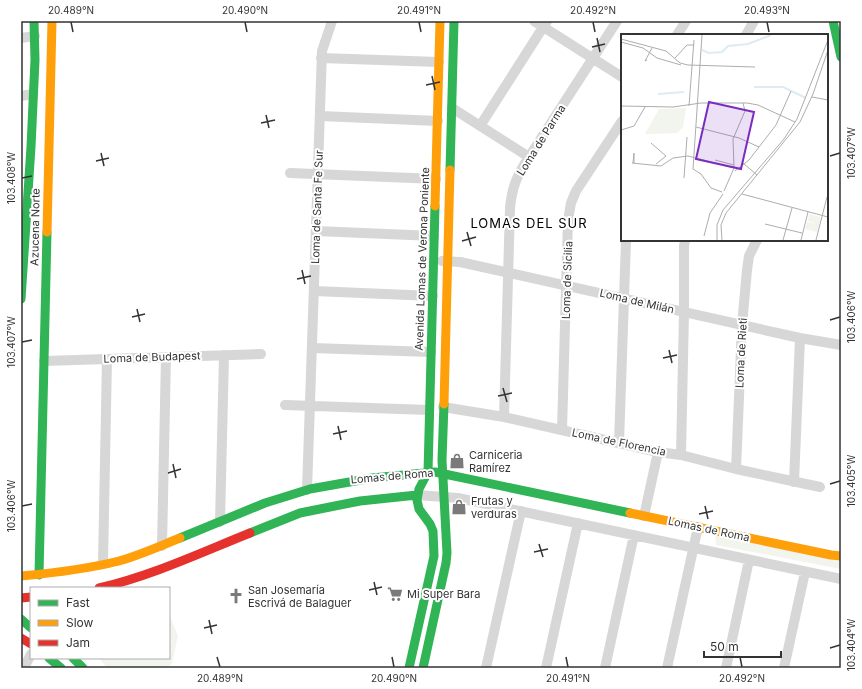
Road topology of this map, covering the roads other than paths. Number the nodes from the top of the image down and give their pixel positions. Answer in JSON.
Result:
{"nodes":[{"id":1,"x":34,"y":21,"type":"edge"},
{"id":2,"x":52,"y":21,"type":"edge"},
{"id":3,"x":332,"y":21,"type":"edge"},
{"id":4,"x":440,"y":21,"type":"edge"},
{"id":5,"x":454,"y":21,"type":"edge"},
{"id":6,"x":534,"y":21,"type":"edge"},
{"id":7,"x":617,"y":21,"type":"edge"},
{"id":8,"x":686,"y":21,"type":"edge"},
{"id":9,"x":754,"y":21,"type":"edge"},
{"id":10,"x":833,"y":21,"type":"edge"},
{"id":11,"x":545,"y":24,"type":"edge"},
{"id":12,"x":678,"y":34,"type":"edge"},
{"id":13,"x":747,"y":34,"type":"edge"},
{"id":14,"x":35,"y":36,"type":"junction"},
{"id":15,"x":21,"y":38,"type":"edge"},
{"id":16,"x":841,"y":57,"type":"edge"},
{"id":17,"x":322,"y":58,"type":"junction"},
{"id":18,"x":593,"y":58,"type":"junction"},
{"id":19,"x":439,"y":62,"type":"junction"},
{"id":20,"x":621,"y":76,"type":"edge"},
{"id":21,"x":33,"y":94,"type":"junction"},
{"id":22,"x":21,"y":96,"type":"edge"},
{"id":23,"x":452,"y":108,"type":"junction"},
{"id":24,"x":320,"y":116,"type":"junction"},
{"id":25,"x":438,"y":121,"type":"junction"},
{"id":26,"x":621,"y":123,"type":"edge"},
{"id":27,"x":480,"y":126,"type":"junction"},
{"id":28,"x":26,"y":155,"type":"edge"},
{"id":29,"x":529,"y":156,"type":"junction"},
{"id":30,"x":290,"y":173,"type":"dead end"},
{"id":31,"x":318,"y":174,"type":"junction"},
{"id":32,"x":436,"y":179,"type":"junction"},
{"id":33,"x":25,"y":214,"type":"edge"},
{"id":34,"x":316,"y":231,"type":"junction"},
{"id":35,"x":434,"y":236,"type":"junction"},
{"id":36,"x":626,"y":241,"type":"edge"},
{"id":37,"x":685,"y":241,"type":"edge"},
{"id":38,"x":756,"y":241,"type":"edge"},
{"id":39,"x":434,"y":260,"type":"junction"},
{"id":40,"x":447,"y":261,"type":"junction"},
{"id":41,"x":508,"y":272,"type":"junction"},
{"id":42,"x":22,"y":273,"type":"edge"},
{"id":43,"x":566,"y":286,"type":"junction"},
{"id":44,"x":314,"y":291,"type":"junction"},
{"id":45,"x":433,"y":296,"type":"junction"},
{"id":46,"x":624,"y":298,"type":"junction"},
{"id":47,"x":21,"y":299,"type":"edge"},
{"id":48,"x":684,"y":312,"type":"junction"},
{"id":49,"x":742,"y":325,"type":"junction"},
{"id":50,"x":800,"y":338,"type":"junction"},
{"id":51,"x":841,"y":345,"type":"edge"},
{"id":52,"x":312,"y":348,"type":"junction"},
{"id":53,"x":431,"y":352,"type":"junction"},
{"id":54,"x":261,"y":354,"type":"dead end"},
{"id":55,"x":224,"y":355,"type":"junction"},
{"id":56,"x":166,"y":357,"type":"junction"},
{"id":57,"x":108,"y":359,"type":"junction"},
{"id":58,"x":44,"y":361,"type":"junction"},
{"id":59,"x":285,"y":405,"type":"dead end"},
{"id":60,"x":310,"y":406,"type":"junction"},
{"id":61,"x":443,"y":406,"type":"junction"},
{"id":62,"x":429,"y":410,"type":"junction"},
{"id":63,"x":504,"y":418,"type":"junction"},
{"id":64,"x":562,"y":430,"type":"junction"},
{"id":65,"x":620,"y":443,"type":"junction"},
{"id":66,"x":658,"y":452,"type":"junction"},
{"id":67,"x":681,"y":455,"type":"junction"},
{"id":68,"x":736,"y":469,"type":"junction"},
{"id":69,"x":428,"y":472,"type":"junction"},
{"id":70,"x":443,"y":473,"type":"junction"},
{"id":71,"x":794,"y":482,"type":"junction"},
{"id":72,"x":820,"y":487,"type":"dead end"},
{"id":73,"x":307,"y":490,"type":"junction"},
{"id":74,"x":417,"y":496,"type":"junction"},
{"id":75,"x":444,"y":497,"type":"junction"},
{"id":76,"x":521,"y":511,"type":"junction"},
{"id":77,"x":644,"y":516,"type":"junction"},
{"id":78,"x":220,"y":522,"type":"junction"},
{"id":79,"x":578,"y":523,"type":"junction"},
{"id":80,"x":698,"y":527,"type":"junction"},
{"id":81,"x":634,"y":535,"type":"junction"},
{"id":82,"x":162,"y":546,"type":"junction"},
{"id":83,"x":693,"y":548,"type":"junction"},
{"id":84,"x":841,"y":556,"type":"edge"},
{"id":85,"x":749,"y":560,"type":"junction"},
{"id":86,"x":103,"y":564,"type":"junction"},
{"id":87,"x":805,"y":572,"type":"junction"},
{"id":88,"x":38,"y":575,"type":"junction"},
{"id":89,"x":21,"y":576,"type":"edge"},
{"id":90,"x":841,"y":579,"type":"edge"},
{"id":91,"x":103,"y":587,"type":"edge"},
{"id":92,"x":21,"y":619,"type":"edge"},
{"id":93,"x":30,"y":627,"type":"edge"},
{"id":94,"x":21,"y":638,"type":"edge"},
{"id":95,"x":30,"y":643,"type":"edge"},
{"id":96,"x":30,"y":656,"type":"edge"},
{"id":97,"x":50,"y":659,"type":"edge"},
{"id":98,"x":74,"y":659,"type":"edge"},
{"id":99,"x":24,"y":668,"type":"edge"},
{"id":100,"x":61,"y":668,"type":"edge"},
{"id":101,"x":84,"y":668,"type":"edge"},
{"id":102,"x":409,"y":668,"type":"edge"},
{"id":103,"x":423,"y":668,"type":"edge"},
{"id":104,"x":486,"y":668,"type":"edge"},
{"id":105,"x":546,"y":668,"type":"edge"},
{"id":106,"x":605,"y":668,"type":"edge"},
{"id":107,"x":667,"y":668,"type":"edge"},
{"id":108,"x":726,"y":668,"type":"edge"},
{"id":109,"x":784,"y":668,"type":"edge"}],
"edges":[{"from":1,"to":14,"type":"street"},
{"from":2,"to":58,"type":"street","name":"Azucena Norte"},
{"from":3,"to":17,"type":"street","name":"Loma de Santa Fe Sur"},
{"from":4,"to":19,"type":"street","name":"Avenida Lomas de Verona Poniente"},
{"from":5,"to":23,"type":"street"},
{"from":6,"to":11,"type":"street"},
{"from":7,"to":18,"type":"street","name":"Loma de Parma"},
{"from":8,"to":12,"type":"street"},
{"from":9,"to":13,"type":"street"},
{"from":10,"to":16,"type":"street"},
{"from":11,"to":18,"type":"street"},
{"from":11,"to":27,"type":"street"},
{"from":14,"to":15,"type":"street"},
{"from":14,"to":21,"type":"street"},
{"from":17,"to":19,"type":"street"},
{"from":17,"to":24,"type":"street","name":"Loma de Santa Fe Sur"},
{"from":18,"to":20,"type":"street"},
{"from":18,"to":29,"type":"street","name":"Loma de Parma"},
{"from":19,"to":25,"type":"street","name":"Avenida Lomas de Verona Poniente"},
{"from":21,"to":22,"type":"street"},
{"from":21,"to":28,"type":"street"},
{"from":23,"to":27,"type":"street"},
{"from":23,"to":40,"type":"street"},
{"from":24,"to":25,"type":"street"},
{"from":24,"to":31,"type":"street","name":"Loma de Santa Fe Sur"},
{"from":25,"to":32,"type":"street","name":"Avenida Lomas de Verona Poniente"},
{"from":26,"to":43,"type":"street","name":"Loma de Sicilia"},
{"from":27,"to":29,"type":"street"},
{"from":28,"to":33,"type":"street"},
{"from":29,"to":41,"type":"street","name":"Loma de Parma"},
{"from":30,"to":31,"type":"street"},
{"from":31,"to":32,"type":"street"},
{"from":31,"to":34,"type":"street","name":"Loma de Santa Fe Sur"},
{"from":32,"to":35,"type":"street","name":"Avenida Lomas de Verona Poniente"},
{"from":33,"to":42,"type":"street"},
{"from":34,"to":35,"type":"street"},
{"from":34,"to":44,"type":"street","name":"Loma de Santa Fe Sur"},
{"from":35,"to":39,"type":"street","name":"Avenida Lomas de Verona Poniente"},
{"from":36,"to":46,"type":"street"},
{"from":37,"to":48,"type":"street"},
{"from":38,"to":49,"type":"street","name":"Loma de Rieti"},
{"from":39,"to":40,"type":"street","name":"Loma de Milán"},
{"from":39,"to":45,"type":"street","name":"Avenida Lomas de Verona Poniente"},
{"from":40,"to":41,"type":"street","name":"Loma de Milán"},
{"from":40,"to":61,"type":"street"},
{"from":41,"to":43,"type":"street","name":"Loma de Milán"},
{"from":41,"to":63,"type":"street","name":"Loma de Parma"},
{"from":42,"to":47,"type":"street"},
{"from":43,"to":46,"type":"street","name":"Loma de Milán"},
{"from":43,"to":64,"type":"street","name":"Loma de Sicilia"},
{"from":44,"to":45,"type":"street"},
{"from":44,"to":52,"type":"street","name":"Loma de Santa Fe Sur"},
{"from":45,"to":53,"type":"street","name":"Avenida Lomas de Verona Poniente"},
{"from":46,"to":48,"type":"street","name":"Loma de Milán"},
{"from":46,"to":65,"type":"street"},
{"from":48,"to":49,"type":"street","name":"Loma de Milán"},
{"from":48,"to":67,"type":"street"},
{"from":49,"to":50,"type":"street","name":"Loma de Milán"},
{"from":49,"to":68,"type":"street","name":"Loma de Rieti"},
{"from":50,"to":51,"type":"street","name":"Loma de Milán"},
{"from":50,"to":71,"type":"street"},
{"from":52,"to":53,"type":"street"},
{"from":52,"to":60,"type":"street","name":"Loma de Santa Fe Sur"},
{"from":53,"to":62,"type":"street","name":"Avenida Lomas de Verona Poniente"},
{"from":54,"to":55,"type":"street","name":"Loma de Budapest"},
{"from":55,"to":56,"type":"street","name":"Loma de Budapest"},
{"from":55,"to":78,"type":"street"},
{"from":56,"to":57,"type":"street","name":"Loma de Budapest"},
{"from":56,"to":82,"type":"street"},
{"from":57,"to":58,"type":"street","name":"Loma de Budapest"},
{"from":57,"to":86,"type":"street"},
{"from":58,"to":88,"type":"street","name":"Azucena Norte"},
{"from":59,"to":60,"type":"street"},
{"from":60,"to":62,"type":"street"},
{"from":60,"to":73,"type":"street","name":"Loma de Santa Fe Sur"},
{"from":61,"to":63,"type":"street","name":"Loma de Florencia"},
{"from":61,"to":70,"type":"street"},
{"from":62,"to":69,"type":"street","name":"Avenida Lomas de Verona Poniente"},
{"from":63,"to":64,"type":"street","name":"Loma de Florencia"},
{"from":64,"to":65,"type":"street","name":"Loma de Florencia"},
{"from":65,"to":66,"type":"street","name":"Loma de Florencia"},
{"from":66,"to":67,"type":"street","name":"Loma de Florencia"},
{"from":66,"to":77,"type":"street"},
{"from":67,"to":68,"type":"street","name":"Loma de Florencia"},
{"from":68,"to":71,"type":"street","name":"Loma de Florencia"},
{"from":69,"to":70,"type":"street","name":"Lomas de Roma"},
{"from":69,"to":73,"type":"street","name":"Lomas de Roma"},
{"from":69,"to":74,"type":"street","name":"Avenida Lomas de Verona Poniente"},
{"from":70,"to":75,"type":"street"},
{"from":70,"to":77,"type":"street","name":"Lomas de Roma"},
{"from":71,"to":72,"type":"street","name":"Loma de Florencia"},
{"from":73,"to":78,"type":"street","name":"Lomas de Roma"},
{"from":74,"to":75,"type":"street","name":"Lomas de Roma"},
{"from":74,"to":91,"type":"street","name":"Lomas de Roma"},
{"from":74,"to":102,"type":"street"},
{"from":75,"to":76,"type":"street","name":"Lomas de Roma"},
{"from":75,"to":103,"type":"street"},
{"from":76,"to":79,"type":"street","name":"Lomas de Roma"},
{"from":76,"to":104,"type":"street"},
{"from":77,"to":80,"type":"street","name":"Lomas de Roma"},
{"from":78,"to":82,"type":"street","name":"Lomas de Roma"},
{"from":79,"to":81,"type":"street","name":"Lomas de Roma"},
{"from":79,"to":105,"type":"street"},
{"from":80,"to":83,"type":"street"},
{"from":80,"to":84,"type":"street","name":"Lomas de Roma"},
{"from":81,"to":83,"type":"street","name":"Lomas de Roma"},
{"from":81,"to":106,"type":"street"},
{"from":82,"to":86,"type":"street","name":"Lomas de Roma"},
{"from":83,"to":85,"type":"street","name":"Lomas de Roma"},
{"from":83,"to":107,"type":"street"},
{"from":85,"to":87,"type":"street","name":"Lomas de Roma"},
{"from":85,"to":108,"type":"street"},
{"from":86,"to":88,"type":"street","name":"Lomas de Roma"},
{"from":87,"to":90,"type":"street","name":"Lomas de Roma"},
{"from":87,"to":109,"type":"street"},
{"from":88,"to":89,"type":"street","name":"Lomas de Roma"},
{"from":92,"to":93,"type":"street"},
{"from":94,"to":95,"type":"street"},
{"from":96,"to":99,"type":"street"},
{"from":97,"to":100,"type":"street"},
{"from":98,"to":101,"type":"street"}]}
